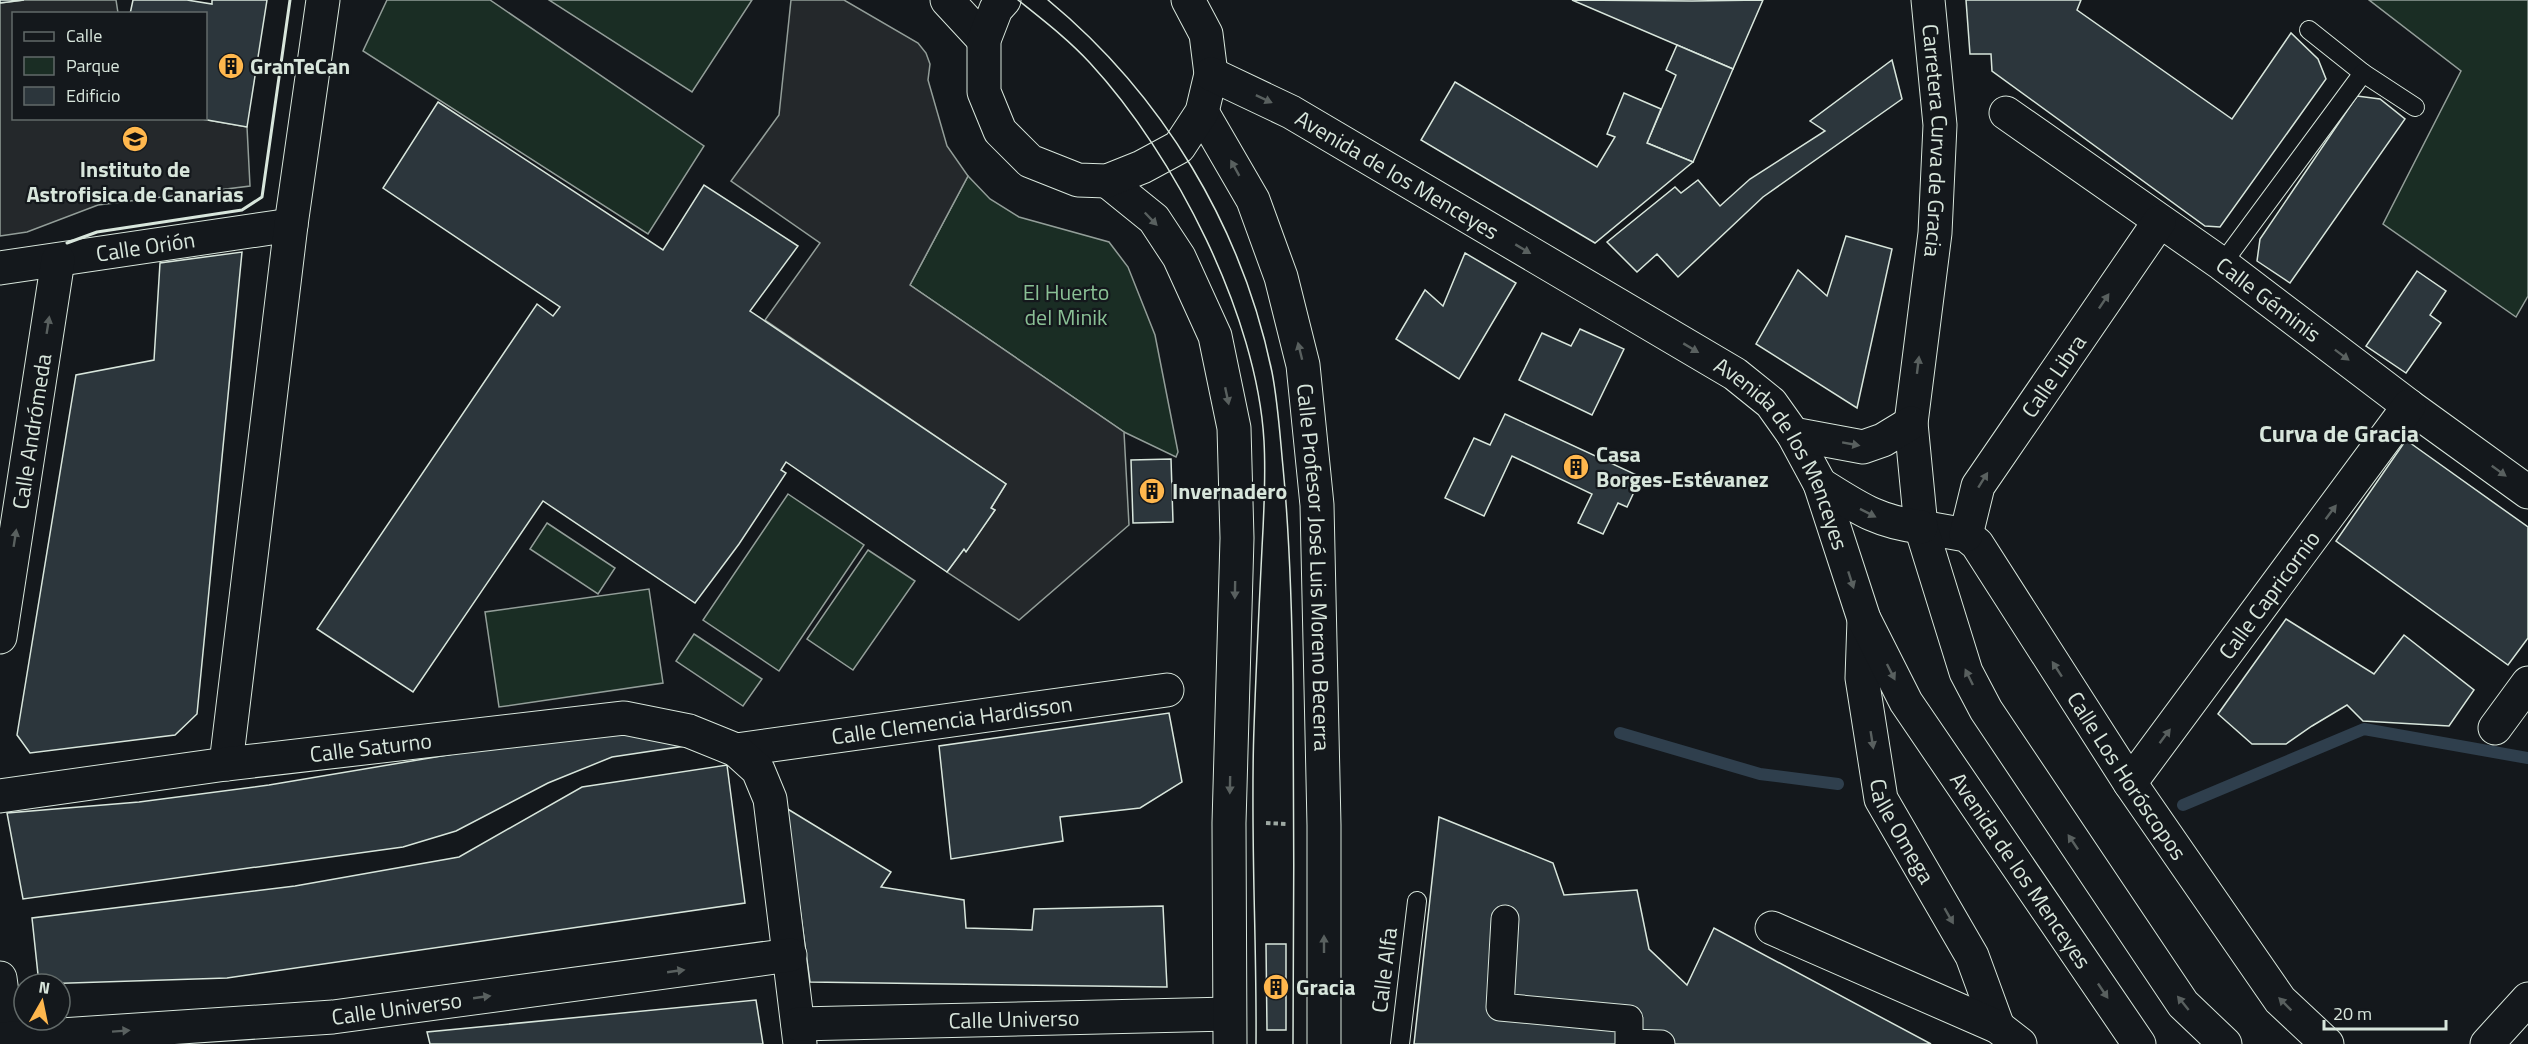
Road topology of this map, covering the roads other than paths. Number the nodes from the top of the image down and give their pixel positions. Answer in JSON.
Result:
{"nodes":[{"id":1,"x":322,"y":0,"type":"edge"},
{"id":2,"x":947,"y":0,"type":"edge"},
{"id":3,"x":1004,"y":0,"type":"edge"},
{"id":4,"x":1188,"y":0,"type":"edge"},
{"id":5,"x":1929,"y":0,"type":"edge"},
{"id":6,"x":2309,"y":30,"type":"dead end"},
{"id":7,"x":984,"y":40,"type":"junction"},
{"id":8,"x":2363,"y":73,"type":"junction"},
{"id":9,"x":1211,"y":74,"type":"junction"},
{"id":10,"x":2415,"y":107,"type":"dead end"},
{"id":11,"x":1202,"y":112,"type":"junction"},
{"id":12,"x":2006,"y":113,"type":"dead end"},
{"id":13,"x":1107,"y":181,"type":"junction"},
{"id":14,"x":2159,"y":222,"type":"junction"},
{"id":15,"x":291,"y":225,"type":"junction"},
{"id":16,"x":58,"y":260,"type":"junction"},
{"id":17,"x":2222,"y":264,"type":"junction"},
{"id":18,"x":0,"y":268,"type":"edge"},
{"id":19,"x":2409,"y":406,"type":"junction"},
{"id":20,"x":1911,"y":423,"type":"junction"},
{"id":21,"x":1793,"y":434,"type":"junction"},
{"id":22,"x":1820,"y":484,"type":"junction"},
{"id":23,"x":2528,"y":492,"type":"edge"},
{"id":24,"x":1921,"y":527,"type":"junction"},
{"id":25,"x":1966,"y":535,"type":"junction"},
{"id":26,"x":1864,"y":620,"type":"junction"},
{"id":27,"x":0,"y":637,"type":"edge"},
{"id":28,"x":2528,"y":683,"type":"edge"},
{"id":29,"x":1167,"y":690,"type":"dead end"},
{"id":30,"x":2495,"y":728,"type":"dead end"},
{"id":31,"x":736,"y":750,"type":"junction"},
{"id":32,"x":226,"y":764,"type":"junction"},
{"id":33,"x":2130,"y":783,"type":"junction"},
{"id":34,"x":0,"y":796,"type":"edge"},
{"id":35,"x":1417,"y":901,"type":"dead end"},
{"id":36,"x":1505,"y":919,"type":"dead end"},
{"id":37,"x":1772,"y":928,"type":"dead end"},
{"id":38,"x":790,"y":955,"type":"junction"},
{"id":39,"x":0,"y":978,"type":"edge"},
{"id":40,"x":2528,"y":999,"type":"edge"},
{"id":41,"x":1229,"y":1029,"type":"edge"},
{"id":42,"x":799,"y":1034,"type":"edge"},
{"id":43,"x":2009,"y":1036,"type":"edge"},
{"id":44,"x":6,"y":1041,"type":"edge"},
{"id":45,"x":1324,"y":1044,"type":"edge"},
{"id":46,"x":1400,"y":1044,"type":"edge"},
{"id":47,"x":1661,"y":1044,"type":"edge"},
{"id":48,"x":2139,"y":1044,"type":"edge"},
{"id":49,"x":2225,"y":1044,"type":"edge"},
{"id":50,"x":2327,"y":1044,"type":"edge"},
{"id":51,"x":2487,"y":1044,"type":"edge"}],
"edges":[{"from":1,"to":15,"type":"street"},
{"from":2,"to":7,"type":"street"},
{"from":3,"to":7,"type":"street"},
{"from":4,"to":9,"type":"street"},
{"from":20,"to":5,"type":"street","name":"Carretera Curva de Gracia","one_way":true},
{"from":6,"to":8,"type":"lane"},
{"from":7,"to":13,"type":"street"},
{"from":8,"to":10,"type":"lane"},
{"from":8,"to":17,"type":"lane"},
{"from":9,"to":11,"type":"street"},
{"from":9,"to":21,"type":"street","name":"Avenida de los Menceyes","one_way":true},
{"from":11,"to":13,"type":"street"},
{"from":45,"to":11,"type":"street","name":"Calle Profesor José Luis Moreno Becerra","one_way":true},
{"from":12,"to":14,"type":"street","name":"Calle Géminis"},
{"from":13,"to":41,"type":"street","one_way":true},
{"from":14,"to":17,"type":"street","name":"Calle Géminis"},
{"from":25,"to":14,"type":"street","name":"Calle Libra","one_way":true},
{"from":15,"to":16,"type":"street","name":"Calle Orión"},
{"from":15,"to":32,"type":"street"},
{"from":16,"to":18,"type":"street","name":"Calle Orión"},
{"from":27,"to":16,"type":"street","name":"Calle Andrómeda","one_way":true},
{"from":17,"to":19,"type":"street","name":"Calle Géminis","one_way":true},
{"from":19,"to":23,"type":"street","name":"Calle Géminis","one_way":true},
{"from":33,"to":19,"type":"street","name":"Calle Capricornio","one_way":true},
{"from":21,"to":20,"type":"street","one_way":true},
{"from":20,"to":24,"type":"street"},
{"from":21,"to":22,"type":"street","name":"Avenida de los Menceyes"},
{"from":22,"to":24,"type":"street","one_way":true},
{"from":22,"to":26,"type":"street","name":"Avenida de los Menceyes","one_way":true},
{"from":24,"to":25,"type":"street"},
{"from":49,"to":24,"type":"street","one_way":true},
{"from":33,"to":25,"type":"street","name":"Calle Los Horóscopos","one_way":true},
{"from":26,"to":43,"type":"street","name":"Calle Omega","one_way":true},
{"from":26,"to":48,"type":"street","name":"Avenida de los Menceyes","one_way":true},
{"from":28,"to":30,"type":"street"},
{"from":29,"to":31,"type":"street","name":"Calle Clemencia Hardisson"},
{"from":31,"to":32,"type":"street","name":"Calle Saturno"},
{"from":31,"to":38,"type":"street"},
{"from":32,"to":34,"type":"street","name":"Calle Saturno"},
{"from":50,"to":33,"type":"street","name":"Calle Los Horóscopos","one_way":true},
{"from":35,"to":46,"type":"lane","name":"Calle Alfa"},
{"from":36,"to":47,"type":"street"},
{"from":37,"to":43,"type":"street","name":"Calle Omega"},
{"from":38,"to":42,"type":"street"},
{"from":44,"to":38,"type":"street","name":"Calle Universo","one_way":true},
{"from":39,"to":44,"type":"street"},
{"from":40,"to":51,"type":"street"},
{"from":41,"to":42,"type":"street","name":"Calle Universo"}]}
